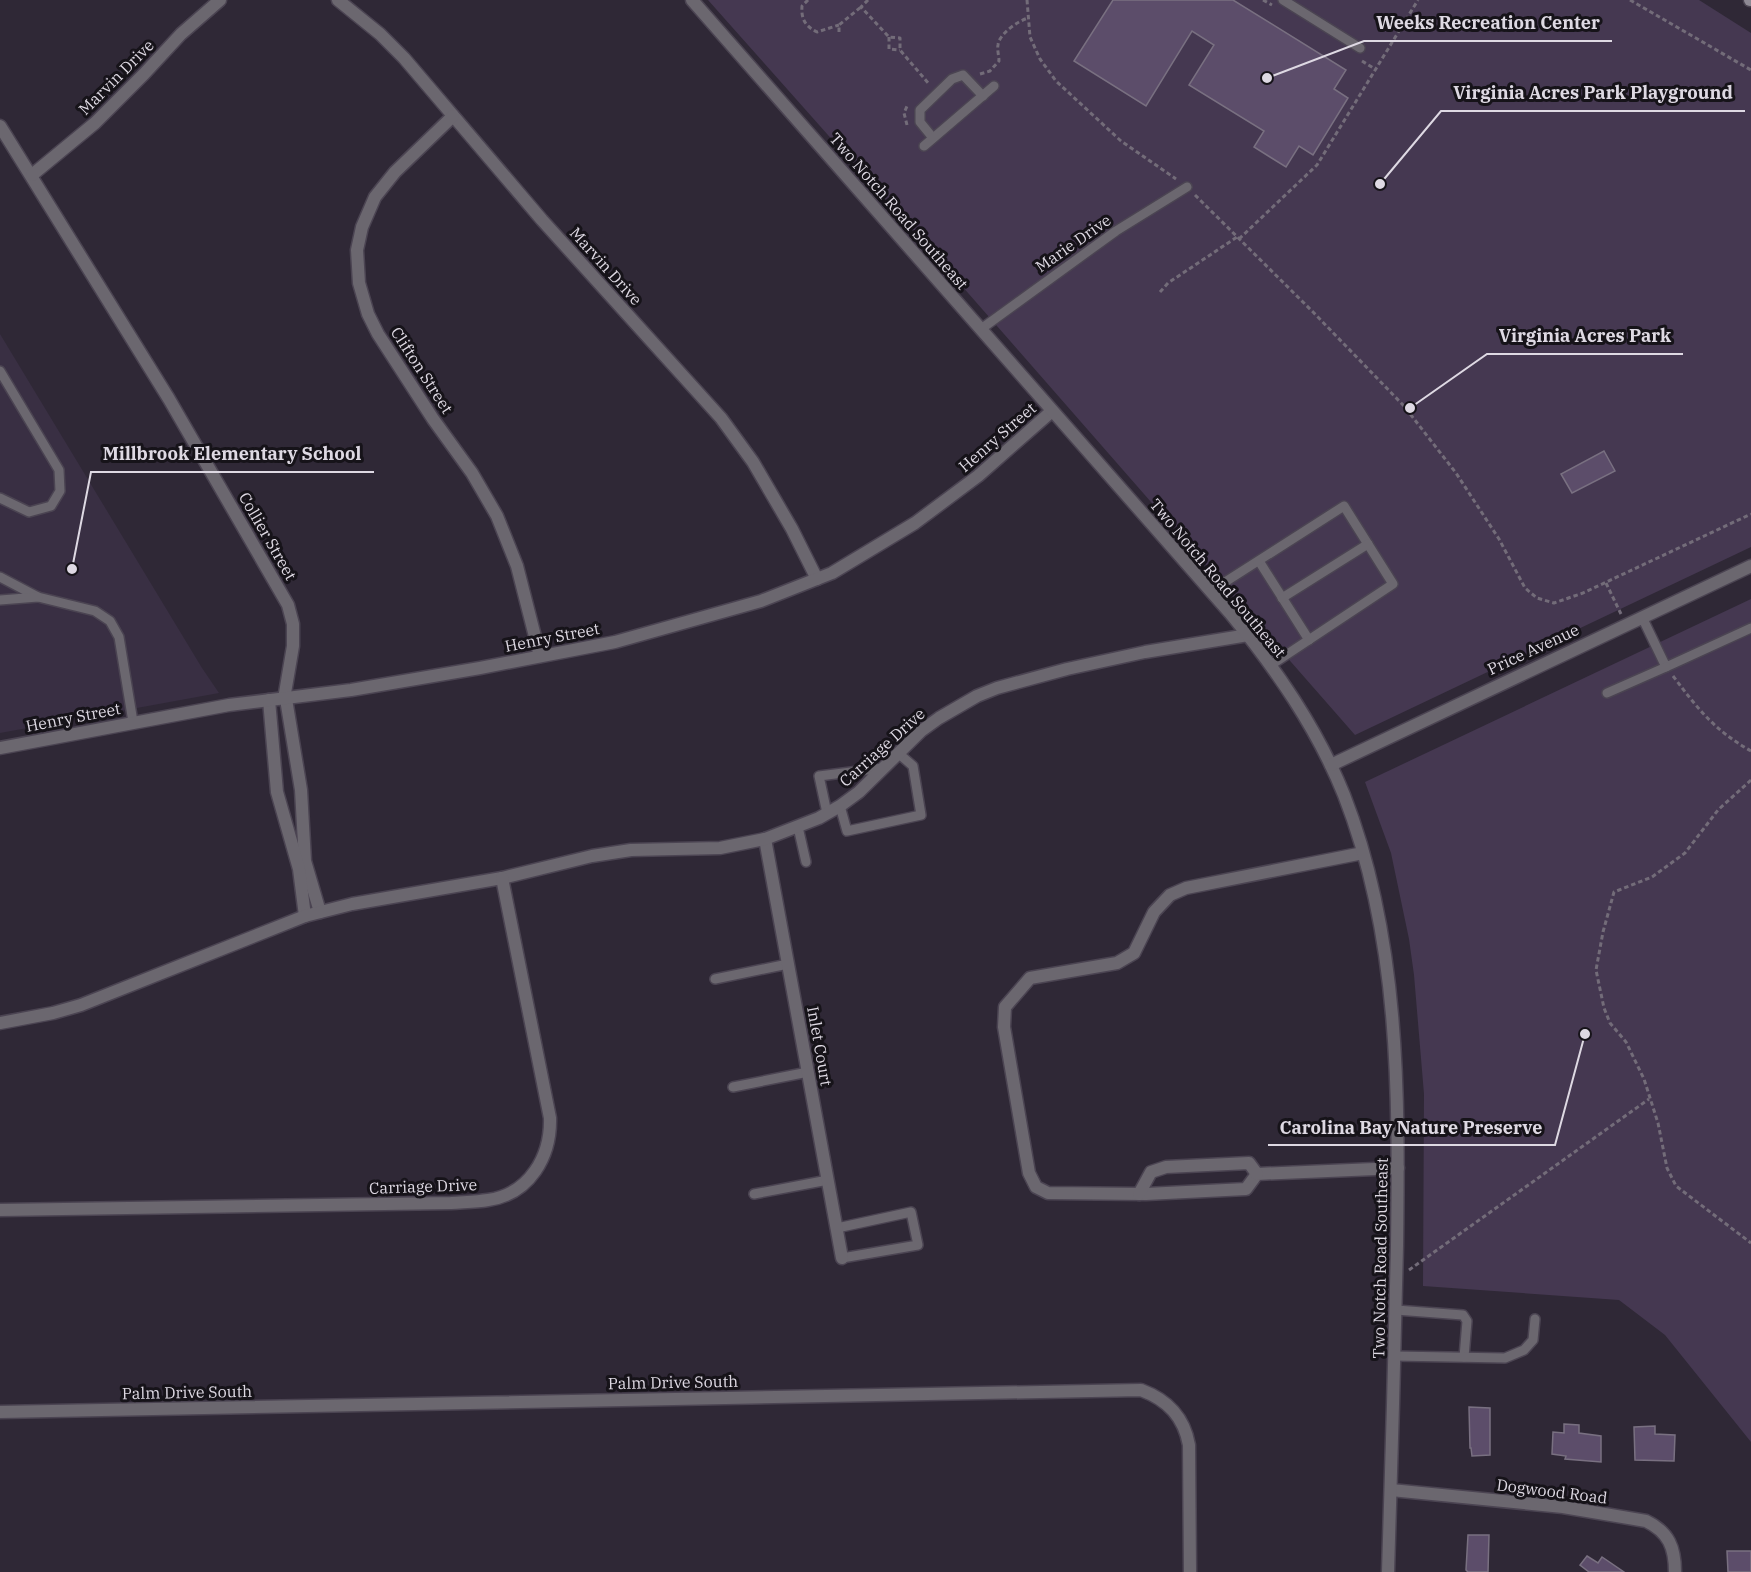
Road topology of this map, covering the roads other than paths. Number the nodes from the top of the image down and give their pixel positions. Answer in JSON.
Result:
{"nodes":[{"id":1,"x":220,"y":0,"type":"edge"},
{"id":2,"x":338,"y":0,"type":"edge"},
{"id":3,"x":692,"y":0,"type":"edge"},
{"id":4,"x":1283,"y":0,"type":"edge"},
{"id":5,"x":1360,"y":48,"type":"dead end"},
{"id":6,"x":994,"y":86,"type":"dead end"},
{"id":7,"x":983,"y":96,"type":"junction"},
{"id":8,"x":453,"y":116,"type":"junction"},
{"id":9,"x":0,"y":126,"type":"edge"},
{"id":10,"x":933,"y":138,"type":"junction"},
{"id":11,"x":924,"y":146,"type":"dead end"},
{"id":12,"x":32,"y":175,"type":"junction"},
{"id":13,"x":1187,"y":187,"type":"road end"},
{"id":14,"x":981,"y":329,"type":"junction"},
{"id":15,"x":0,"y":371,"type":"edge"},
{"id":16,"x":1052,"y":411,"type":"junction"},
{"id":17,"x":0,"y":498,"type":"edge"},
{"id":18,"x":1368,"y":544,"type":"junction"},
{"id":19,"x":1259,"y":561,"type":"junction"},
{"id":20,"x":1751,"y":566,"type":"edge"},
{"id":21,"x":0,"y":577,"type":"edge"},
{"id":22,"x":817,"y":579,"type":"junction"},
{"id":23,"x":1211,"y":591,"type":"junction"},
{"id":24,"x":38,"y":597,"type":"junction"},
{"id":25,"x":1282,"y":598,"type":"junction"},
{"id":26,"x":0,"y":600,"type":"edge"},
{"id":27,"x":1642,"y":617,"type":"junction"},
{"id":28,"x":1751,"y":628,"type":"edge"},
{"id":29,"x":1248,"y":635,"type":"junction"},
{"id":30,"x":1309,"y":640,"type":"junction"},
{"id":31,"x":540,"y":656,"type":"junction"},
{"id":32,"x":1271,"y":665,"type":"junction"},
{"id":33,"x":1666,"y":667,"type":"junction"},
{"id":34,"x":1607,"y":693,"type":"dead end"},
{"id":35,"x":287,"y":698,"type":"junction"},
{"id":36,"x":269,"y":700,"type":"junction"},
{"id":37,"x":134,"y":722,"type":"junction"},
{"id":38,"x":0,"y":748,"type":"edge"},
{"id":39,"x":898,"y":753,"type":"junction"},
{"id":40,"x":1330,"y":765,"type":"junction"},
{"id":41,"x":883,"y":768,"type":"junction"},
{"id":42,"x":840,"y":806,"type":"junction"},
{"id":43,"x":827,"y":813,"type":"junction"},
{"id":44,"x":798,"y":827,"type":"junction"},
{"id":45,"x":765,"y":839,"type":"junction"},
{"id":46,"x":1363,"y":853,"type":"junction"},
{"id":47,"x":806,"y":862,"type":"dead end"},
{"id":48,"x":502,"y":878,"type":"junction"},
{"id":49,"x":320,"y":912,"type":"junction"},
{"id":50,"x":305,"y":916,"type":"junction"},
{"id":51,"x":788,"y":964,"type":"junction"},
{"id":52,"x":715,"y":979,"type":"dead end"},
{"id":53,"x":0,"y":1023,"type":"edge"},
{"id":54,"x":808,"y":1072,"type":"junction"},
{"id":55,"x":733,"y":1087,"type":"dead end"},
{"id":56,"x":1398,"y":1168,"type":"junction"},
{"id":57,"x":1257,"y":1174,"type":"junction"},
{"id":58,"x":828,"y":1180,"type":"junction"},
{"id":59,"x":754,"y":1194,"type":"dead end"},
{"id":60,"x":1139,"y":1194,"type":"junction"},
{"id":61,"x":0,"y":1210,"type":"edge"},
{"id":62,"x":837,"y":1228,"type":"junction"},
{"id":63,"x":842,"y":1258,"type":"joint"},
{"id":64,"x":1396,"y":1310,"type":"junction"},
{"id":65,"x":1535,"y":1319,"type":"dead end"},
{"id":66,"x":1394,"y":1356,"type":"junction"},
{"id":67,"x":1464,"y":1357,"type":"junction"},
{"id":68,"x":0,"y":1412,"type":"edge"},
{"id":69,"x":1390,"y":1490,"type":"junction"},
{"id":70,"x":1190,"y":1572,"type":"edge"},
{"id":71,"x":1388,"y":1572,"type":"edge"},
{"id":72,"x":1675,"y":1572,"type":"edge"}],
"edges":[{"from":1,"to":12,"type":"street","name":"Marvin Drive"},
{"from":2,"to":8,"type":"street","name":"Marvin Drive"},
{"from":3,"to":14,"type":"street","name":"Two Notch Road Southeast"},
{"from":4,"to":5,"type":"lane"},
{"from":6,"to":7,"type":"lane"},
{"from":7,"to":10,"type":"lane"},
{"from":7,"to":10,"type":"lane"},
{"from":8,"to":22,"type":"street","name":"Marvin Drive"},
{"from":8,"to":31,"type":"street","name":"Clifton Street"},
{"from":9,"to":12,"type":"street","name":"Collier Street"},
{"from":10,"to":11,"type":"lane"},
{"from":12,"to":35,"type":"street","name":"Collier Street"},
{"from":13,"to":14,"type":"lane","name":"Marie Drive"},
{"from":14,"to":16,"type":"street","name":"Two Notch Road Southeast"},
{"from":15,"to":17,"type":"lane"},
{"from":16,"to":22,"type":"street","name":"Henry Street"},
{"from":16,"to":23,"type":"street","name":"Two Notch Road Southeast"},
{"from":18,"to":19,"type":"lane"},
{"from":18,"to":25,"type":"lane"},
{"from":18,"to":30,"type":"lane"},
{"from":19,"to":23,"type":"lane"},
{"from":19,"to":25,"type":"lane"},
{"from":20,"to":27,"type":"street","name":"Price Avenue"},
{"from":21,"to":24,"type":"lane"},
{"from":22,"to":31,"type":"street","name":"Henry Street"},
{"from":23,"to":29,"type":"street","name":"Two Notch Road Southeast"},
{"from":24,"to":26,"type":"lane"},
{"from":24,"to":37,"type":"lane"},
{"from":25,"to":30,"type":"lane"},
{"from":27,"to":33,"type":"lane"},
{"from":27,"to":40,"type":"street","name":"Price Avenue"},
{"from":28,"to":33,"type":"lane"},
{"from":29,"to":32,"type":"street","name":"Two Notch Road Southeast"},
{"from":29,"to":39,"type":"street","name":"Carriage Drive"},
{"from":30,"to":32,"type":"lane"},
{"from":31,"to":35,"type":"street","name":"Henry Street"},
{"from":32,"to":40,"type":"street","name":"Two Notch Road Southeast"},
{"from":33,"to":34,"type":"lane"},
{"from":35,"to":36,"type":"street","name":"Henry Street"},
{"from":35,"to":49,"type":"street","name":"Collier Street"},
{"from":36,"to":37,"type":"street","name":"Henry Street"},
{"from":36,"to":50,"type":"street"},
{"from":37,"to":38,"type":"street","name":"Henry Street"},
{"from":39,"to":41,"type":"street","name":"Carriage Drive"},
{"from":39,"to":42,"type":"lane"},
{"from":40,"to":46,"type":"street","name":"Two Notch Road Southeast"},
{"from":41,"to":42,"type":"street","name":"Carriage Drive"},
{"from":41,"to":43,"type":"lane"},
{"from":42,"to":43,"type":"street","name":"Carriage Drive"},
{"from":43,"to":44,"type":"street","name":"Carriage Drive"},
{"from":44,"to":45,"type":"street","name":"Carriage Drive"},
{"from":44,"to":47,"type":"lane"},
{"from":45,"to":48,"type":"street","name":"Carriage Drive"},
{"from":45,"to":51,"type":"street","name":"Inlet Court"},
{"from":46,"to":56,"type":"street","name":"Two Notch Road Southeast"},
{"from":46,"to":60,"type":"street"},
{"from":48,"to":49,"type":"street","name":"Carriage Drive"},
{"from":48,"to":61,"type":"street","name":"Carriage Drive"},
{"from":49,"to":50,"type":"street","name":"Carriage Drive"},
{"from":50,"to":53,"type":"street","name":"Carriage Drive"},
{"from":51,"to":52,"type":"lane"},
{"from":51,"to":54,"type":"street","name":"Inlet Court"},
{"from":54,"to":55,"type":"lane"},
{"from":54,"to":58,"type":"street","name":"Inlet Court"},
{"from":56,"to":57,"type":"street"},
{"from":56,"to":64,"type":"street","name":"Two Notch Road Southeast"},
{"from":57,"to":60,"type":"street"},
{"from":57,"to":60,"type":"street"},
{"from":58,"to":59,"type":"lane"},
{"from":58,"to":62,"type":"street","name":"Inlet Court"},
{"from":62,"to":63,"type":"street","name":"Inlet Court"},
{"from":62,"to":63,"type":"lane"},
{"from":64,"to":66,"type":"street","name":"Two Notch Road Southeast"},
{"from":64,"to":67,"type":"lane"},
{"from":65,"to":67,"type":"lane"},
{"from":66,"to":67,"type":"lane"},
{"from":66,"to":69,"type":"street","name":"Two Notch Road Southeast"},
{"from":68,"to":70,"type":"street","name":"Palm Drive South"},
{"from":69,"to":71,"type":"street","name":"Two Notch Road Southeast"},
{"from":69,"to":72,"type":"street","name":"Dogwood Road"}]}
